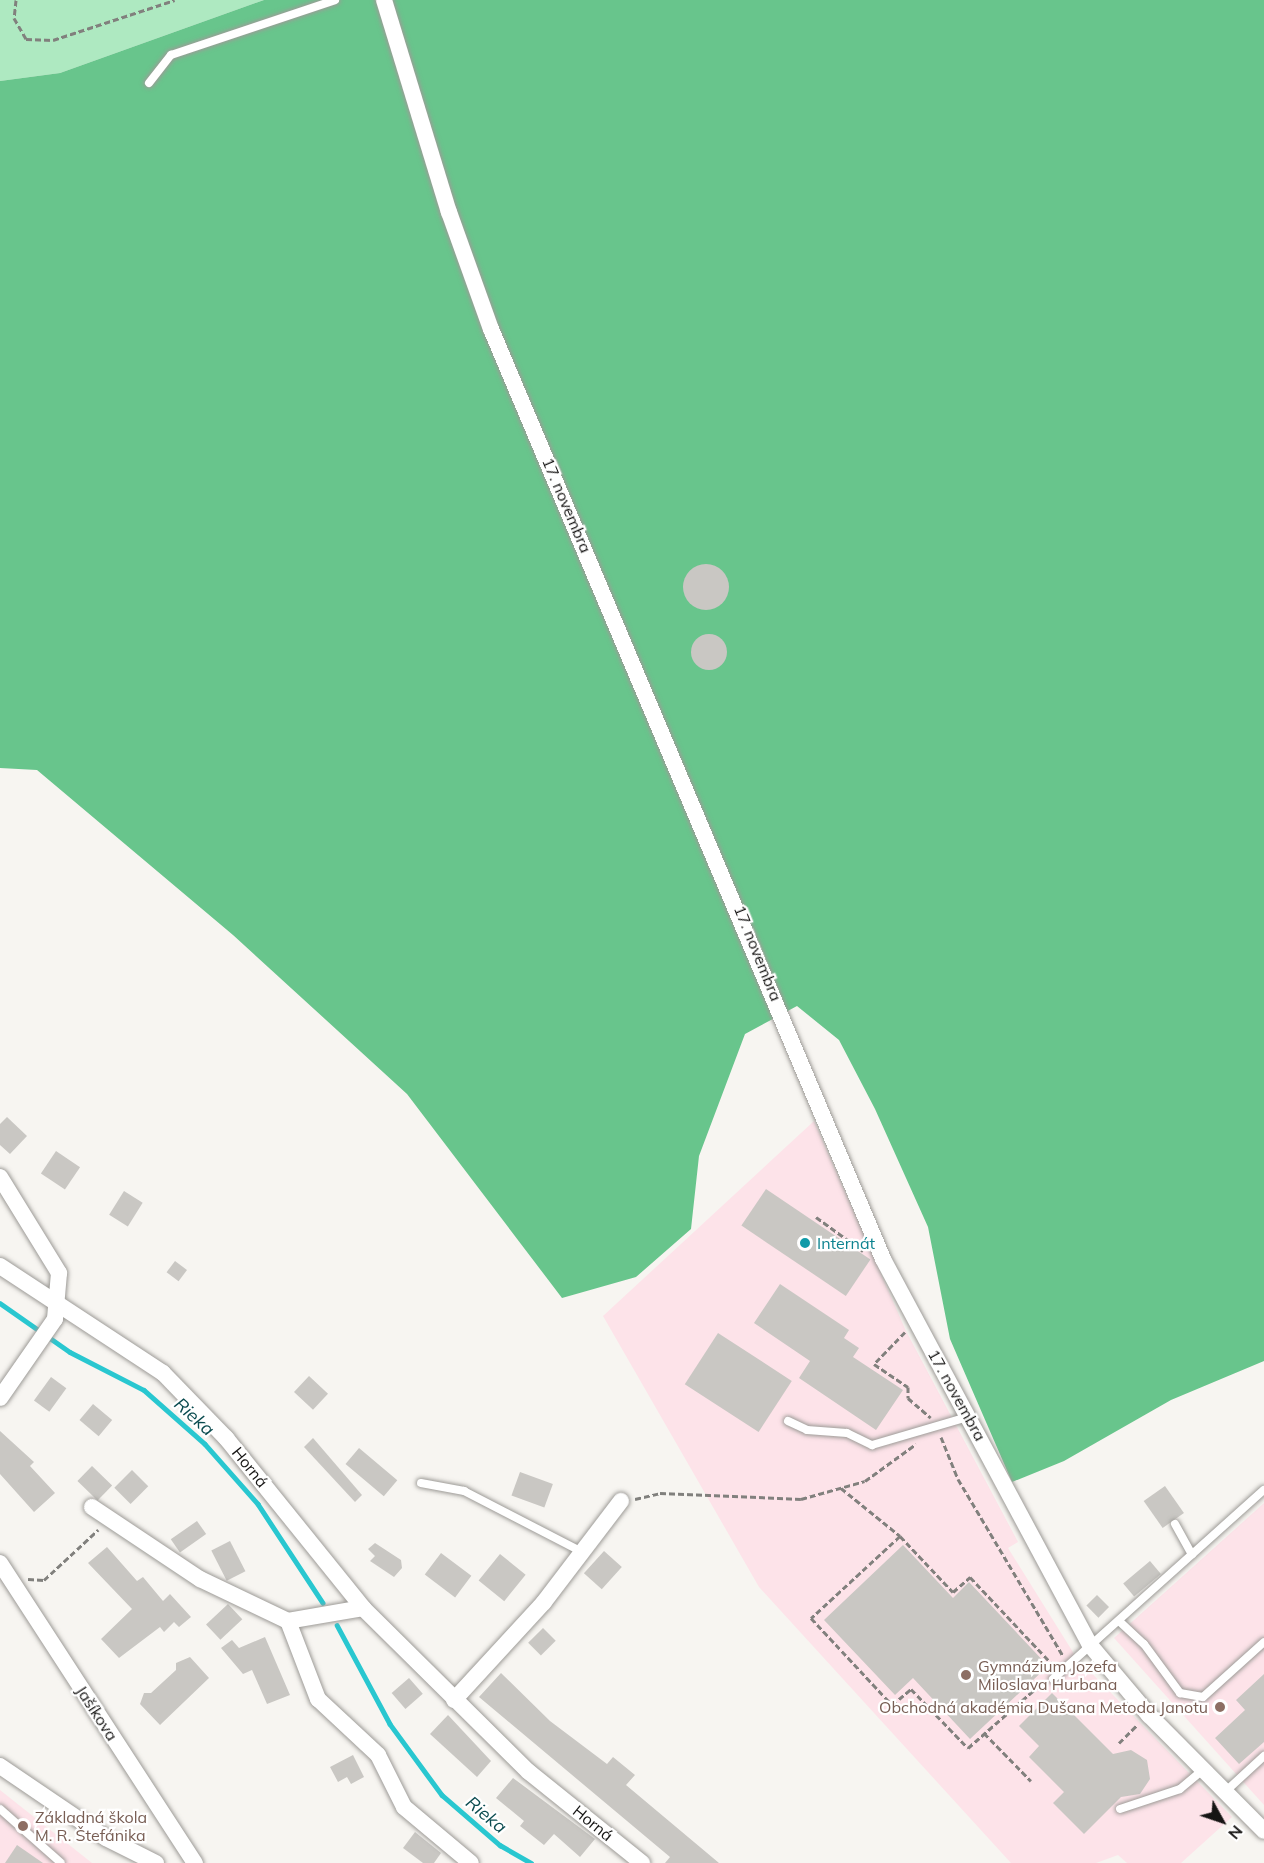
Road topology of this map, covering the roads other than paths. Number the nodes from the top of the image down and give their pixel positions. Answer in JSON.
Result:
{"nodes":[{"id":1,"x":335,"y":0,"type":"edge"},
{"id":2,"x":384,"y":0,"type":"edge"},
{"id":3,"x":149,"y":83,"type":"dead end"},
{"id":4,"x":0,"y":1177,"type":"edge"},
{"id":5,"x":0,"y":1266,"type":"edge"},
{"id":6,"x":56,"y":1314,"type":"junction"},
{"id":7,"x":0,"y":1398,"type":"edge"},
{"id":8,"x":972,"y":1416,"type":"junction"},
{"id":9,"x":788,"y":1421,"type":"dead end"},
{"id":10,"x":421,"y":1483,"type":"dead end"},
{"id":11,"x":1264,"y":1490,"type":"edge"},
{"id":12,"x":621,"y":1501,"type":"road end"},
{"id":13,"x":92,"y":1508,"type":"dead end"},
{"id":14,"x":1175,"y":1524,"type":"dead end"},
{"id":15,"x":582,"y":1552,"type":"junction"},
{"id":16,"x":1192,"y":1555,"type":"junction"},
{"id":17,"x":0,"y":1563,"type":"edge"},
{"id":18,"x":363,"y":1608,"type":"junction"},
{"id":19,"x":288,"y":1621,"type":"junction"},
{"id":20,"x":1119,"y":1621,"type":"junction"},
{"id":21,"x":1264,"y":1642,"type":"edge"},
{"id":22,"x":1090,"y":1645,"type":"junction"},
{"id":23,"x":1057,"y":1676,"type":"road end"},
{"id":24,"x":454,"y":1700,"type":"junction"},
{"id":25,"x":1264,"y":1756,"type":"edge"},
{"id":26,"x":0,"y":1766,"type":"edge"},
{"id":27,"x":1205,"y":1769,"type":"junction"},
{"id":28,"x":1226,"y":1791,"type":"junction"},
{"id":29,"x":0,"y":1809,"type":"edge"},
{"id":30,"x":1120,"y":1809,"type":"dead end"},
{"id":31,"x":1264,"y":1831,"type":"edge"},
{"id":32,"x":61,"y":1863,"type":"edge"},
{"id":33,"x":156,"y":1863,"type":"edge"},
{"id":34,"x":195,"y":1863,"type":"edge"},
{"id":35,"x":471,"y":1863,"type":"edge"},
{"id":36,"x":642,"y":1863,"type":"edge"}],
"edges":[{"from":1,"to":3,"type":"lane"},
{"from":2,"to":8,"type":"street","name":"17. novembra"},
{"from":4,"to":6,"type":"street"},
{"from":5,"to":6,"type":"street","name":"Horná"},
{"from":6,"to":7,"type":"street"},
{"from":6,"to":18,"type":"street","name":"Horná"},
{"from":8,"to":9,"type":"lane"},
{"from":8,"to":22,"type":"street","name":"17. novembra"},
{"from":10,"to":15,"type":"lane"},
{"from":11,"to":16,"type":"lane"},
{"from":12,"to":15,"type":"street"},
{"from":13,"to":19,"type":"street"},
{"from":14,"to":16,"type":"lane"},
{"from":15,"to":24,"type":"street"},
{"from":16,"to":20,"type":"lane"},
{"from":17,"to":34,"type":"street","name":"Jašíkova"},
{"from":18,"to":19,"type":"street"},
{"from":18,"to":24,"type":"street","name":"Horná"},
{"from":19,"to":35,"type":"street"},
{"from":20,"to":21,"type":"lane"},
{"from":20,"to":22,"type":"lane"},
{"from":22,"to":23,"type":"lane"},
{"from":22,"to":27,"type":"street","name":"17. novembra"},
{"from":24,"to":36,"type":"street","name":"Horná"},
{"from":25,"to":28,"type":"lane"},
{"from":26,"to":33,"type":"street"},
{"from":27,"to":28,"type":"street","name":"17. novembra"},
{"from":27,"to":30,"type":"lane"},
{"from":28,"to":31,"type":"street","name":"17. novembra"},
{"from":29,"to":32,"type":"lane"}]}
